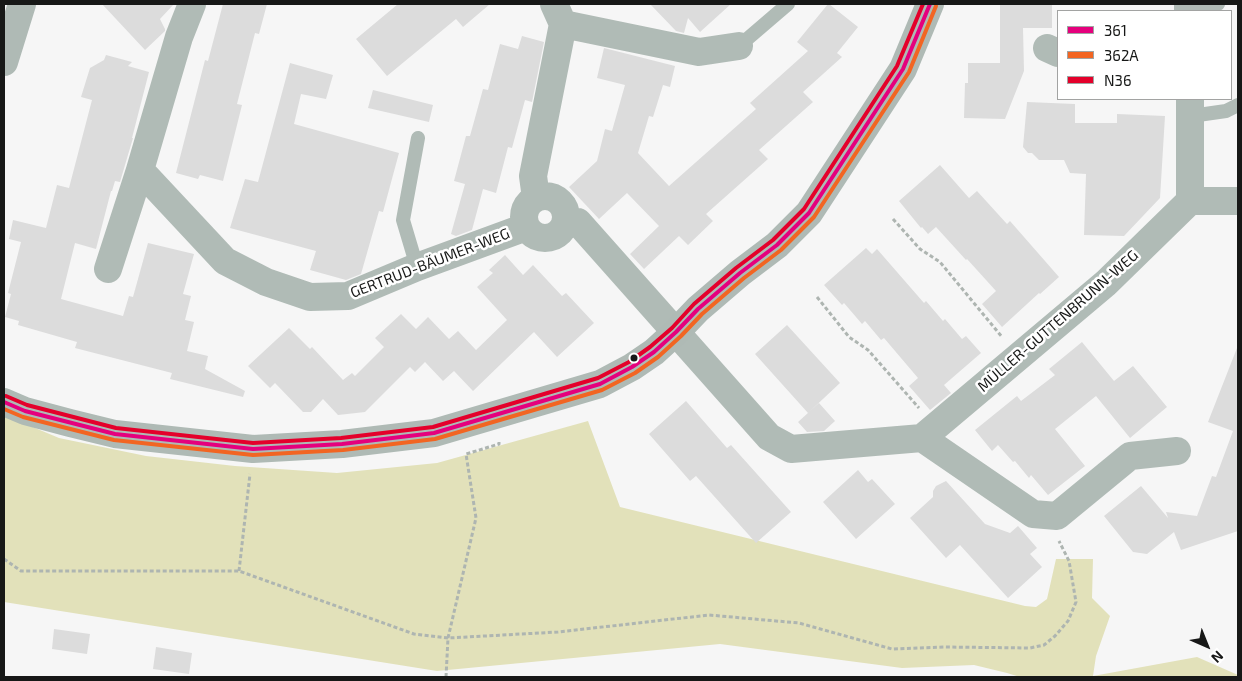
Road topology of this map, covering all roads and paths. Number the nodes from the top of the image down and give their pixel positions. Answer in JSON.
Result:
{"nodes":[{"id":1,"x":22,"y":4,"type":"edge"},
{"id":2,"x":192,"y":4,"type":"edge"},
{"id":3,"x":788,"y":4,"type":"edge"},
{"id":4,"x":930,"y":4,"type":"edge"},
{"id":5,"x":1218,"y":4,"type":"edge"},
{"id":6,"x":1203,"y":10,"type":"edge"},
{"id":7,"x":558,"y":14,"type":"edge"},
{"id":8,"x":739,"y":46,"type":"joint"},
{"id":9,"x":4,"y":62,"type":"edge"},
{"id":10,"x":1186,"y":105,"type":"edge"},
{"id":11,"x":1238,"y":105,"type":"edge"},
{"id":12,"x":418,"y":138,"type":"dead end"},
{"id":13,"x":140,"y":170,"type":"junction"},
{"id":14,"x":536,"y":198,"type":"junction"},
{"id":15,"x":1190,"y":201,"type":"junction"},
{"id":16,"x":1238,"y":201,"type":"edge"},
{"id":17,"x":893,"y":219,"type":"dead end"},
{"id":18,"x":566,"y":222,"type":"junction"},
{"id":19,"x":526,"y":227,"type":"junction"},
{"id":20,"x":417,"y":267,"type":"junction"},
{"id":21,"x":108,"y":269,"type":"dead end"},
{"id":22,"x":817,"y":297,"type":"dead end"},
{"id":23,"x":676,"y":332,"type":"junction"},
{"id":24,"x":1018,"y":357,"type":"junction"},
{"id":25,"x":4,"y":402,"type":"edge"},
{"id":26,"x":928,"y":432,"type":"junction"},
{"id":27,"x":499,"y":444,"type":"dead end"},
{"id":28,"x":253,"y":449,"type":"junction"},
{"id":29,"x":1177,"y":451,"type":"dead end"},
{"id":30,"x":1057,"y":516,"type":"junction"},
{"id":31,"x":4,"y":559,"type":"edge"},
{"id":32,"x":239,"y":571,"type":"junction"},
{"id":33,"x":448,"y":638,"type":"junction"},
{"id":34,"x":446,"y":677,"type":"edge"}],
"edges":[{"from":1,"to":9,"type":"street"},
{"from":2,"to":13,"type":"street"},
{"from":3,"to":8,"type":"lane"},
{"from":4,"to":23,"type":"street"},
{"from":5,"to":6,"type":"lane"},
{"from":7,"to":8,"type":"street"},
{"from":7,"to":14,"type":"street"},
{"from":10,"to":11,"type":"lane"},
{"from":10,"to":15,"type":"street"},
{"from":12,"to":20,"type":"lane"},
{"from":13,"to":20,"type":"street","name":"GERTRUD-BÄUMER-WEG"},
{"from":13,"to":21,"type":"street"},
{"from":14,"to":18,"type":"street"},
{"from":14,"to":19,"type":"street"},
{"from":15,"to":16,"type":"street"},
{"from":15,"to":24,"type":"street","name":"MÜLLER-GUTTENBRUNN-WEG"},
{"from":17,"to":24,"type":"path"},
{"from":18,"to":19,"type":"street"},
{"from":18,"to":23,"type":"street"},
{"from":19,"to":20,"type":"street","name":"GERTRUD-BÄUMER-WEG"},
{"from":22,"to":26,"type":"path"},
{"from":23,"to":26,"type":"street"},
{"from":23,"to":28,"type":"street"},
{"from":24,"to":26,"type":"street","name":"MÜLLER-GUTTENBRUNN-WEG"},
{"from":25,"to":28,"type":"street"},
{"from":26,"to":30,"type":"street"},
{"from":27,"to":33,"type":"path"},
{"from":28,"to":32,"type":"path"},
{"from":29,"to":30,"type":"street"},
{"from":30,"to":33,"type":"path"},
{"from":31,"to":32,"type":"path"},
{"from":32,"to":33,"type":"path"},
{"from":33,"to":34,"type":"path"}]}
